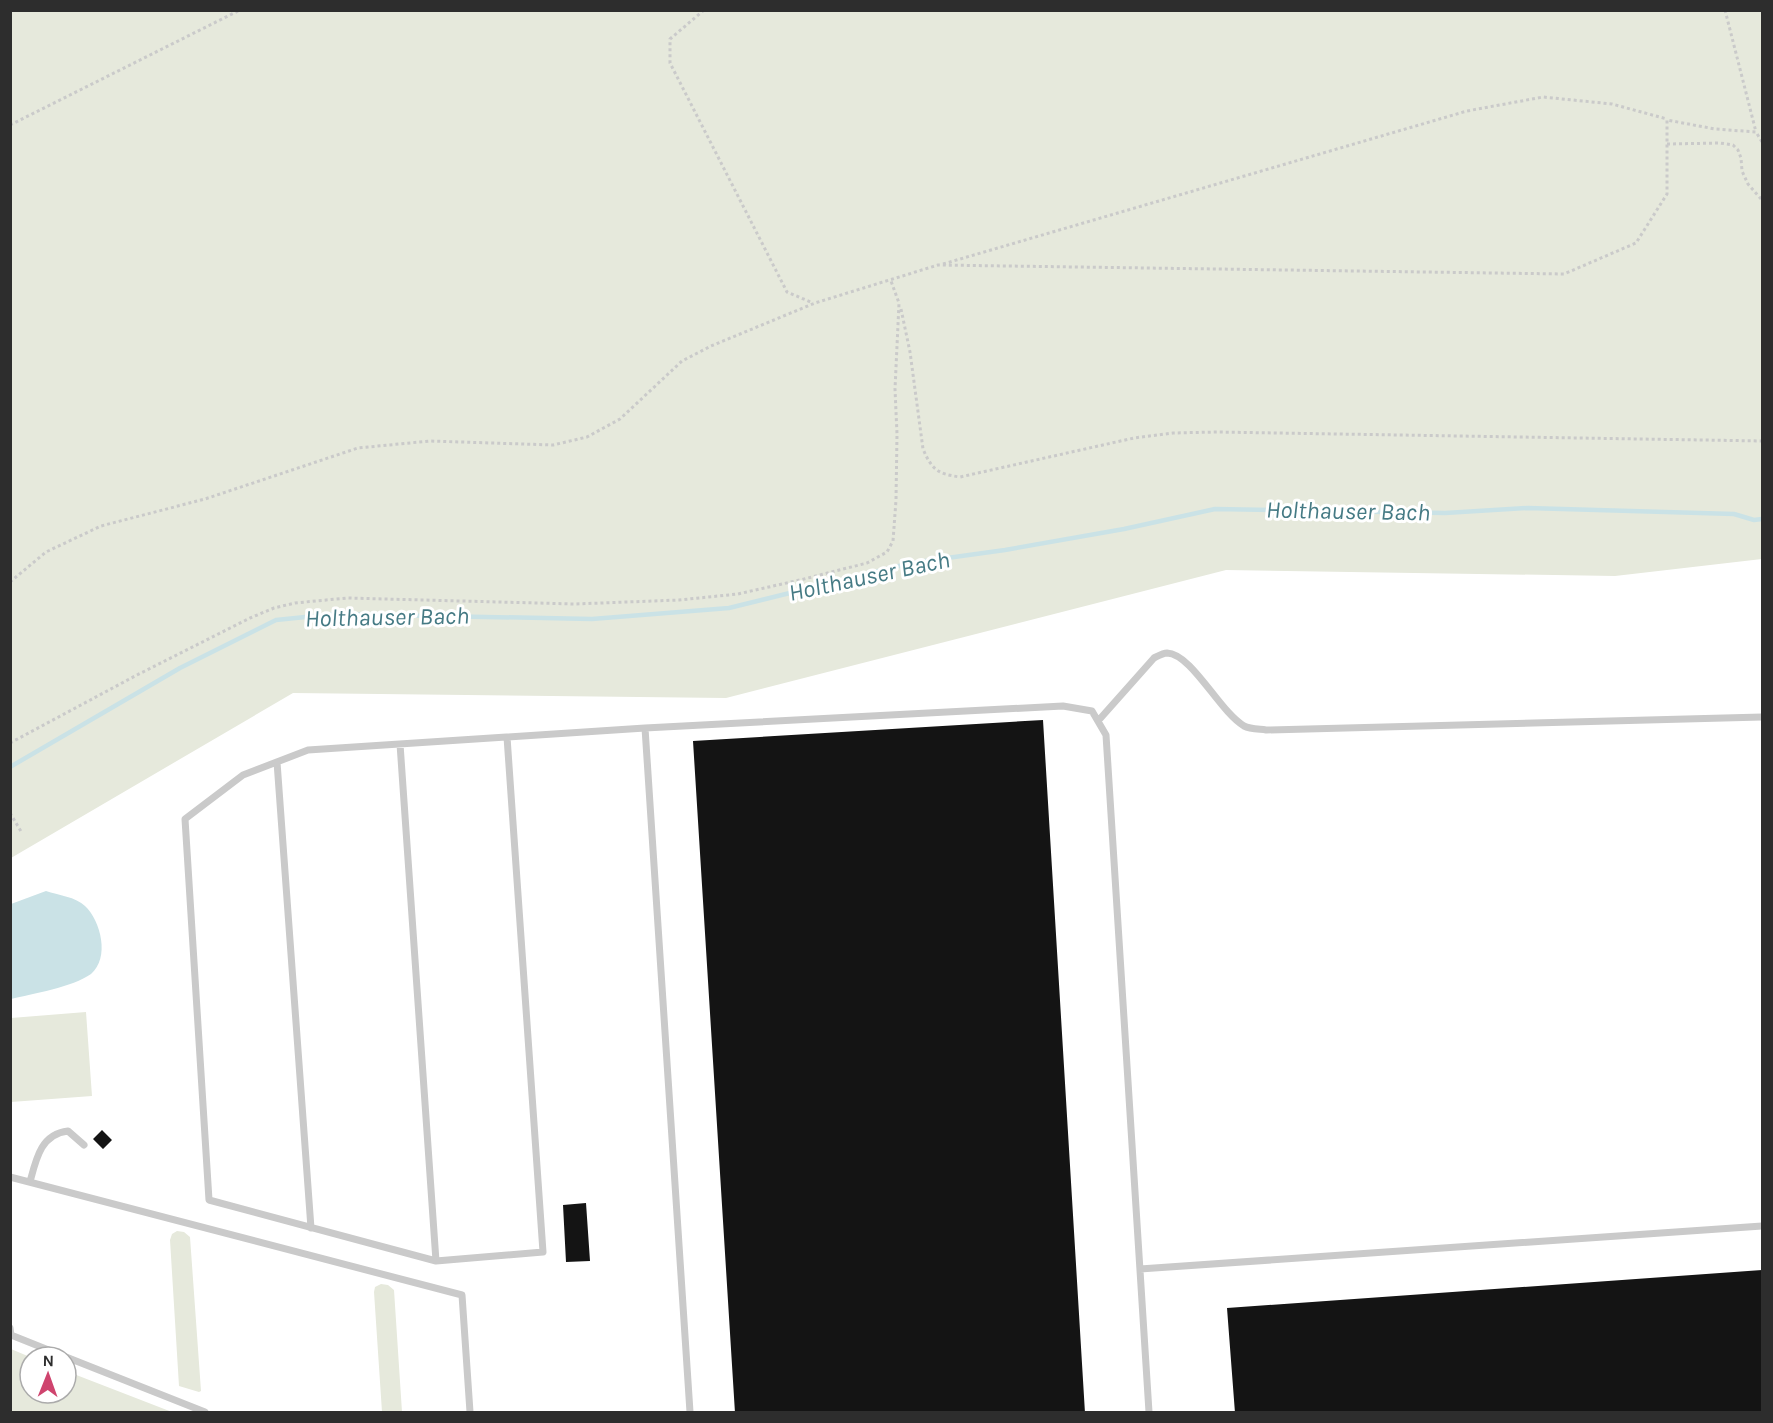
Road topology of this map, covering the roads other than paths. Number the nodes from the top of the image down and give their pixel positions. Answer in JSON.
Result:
{"nodes":[{"id":1,"x":1762,"y":717,"type":"edge"},
{"id":2,"x":1098,"y":721,"type":"junction"},
{"id":3,"x":645,"y":728,"type":"junction"},
{"id":4,"x":507,"y":737,"type":"junction"},
{"id":5,"x":400,"y":744,"type":"junction"},
{"id":6,"x":277,"y":762,"type":"junction"},
{"id":7,"x":84,"y":1145,"type":"dead end"},
{"id":8,"x":10,"y":1177,"type":"edge"},
{"id":9,"x":30,"y":1182,"type":"junction"},
{"id":10,"x":1762,"y":1226,"type":"edge"},
{"id":11,"x":311,"y":1228,"type":"junction"},
{"id":12,"x":436,"y":1261,"type":"junction"},
{"id":13,"x":1140,"y":1269,"type":"junction"},
{"id":14,"x":10,"y":1328,"type":"edge"},
{"id":15,"x":36,"y":1345,"type":"edge"},
{"id":16,"x":78,"y":1362,"type":"edge"},
{"id":17,"x":205,"y":1413,"type":"edge"},
{"id":18,"x":470,"y":1413,"type":"edge"},
{"id":19,"x":690,"y":1413,"type":"edge"},
{"id":20,"x":1149,"y":1413,"type":"edge"}],
"edges":[{"from":1,"to":2,"type":"lane"},
{"from":2,"to":3,"type":"lane"},
{"from":2,"to":13,"type":"lane"},
{"from":3,"to":4,"type":"lane"},
{"from":3,"to":19,"type":"lane"},
{"from":4,"to":5,"type":"lane"},
{"from":4,"to":12,"type":"lane"},
{"from":5,"to":6,"type":"lane"},
{"from":5,"to":12,"type":"lane"},
{"from":6,"to":11,"type":"lane"},
{"from":6,"to":11,"type":"lane"},
{"from":7,"to":9,"type":"lane"},
{"from":8,"to":9,"type":"lane"},
{"from":9,"to":18,"type":"lane"},
{"from":10,"to":13,"type":"lane"},
{"from":11,"to":12,"type":"lane"},
{"from":13,"to":20,"type":"lane"},
{"from":14,"to":15,"type":"lane"},
{"from":16,"to":17,"type":"lane"}]}
